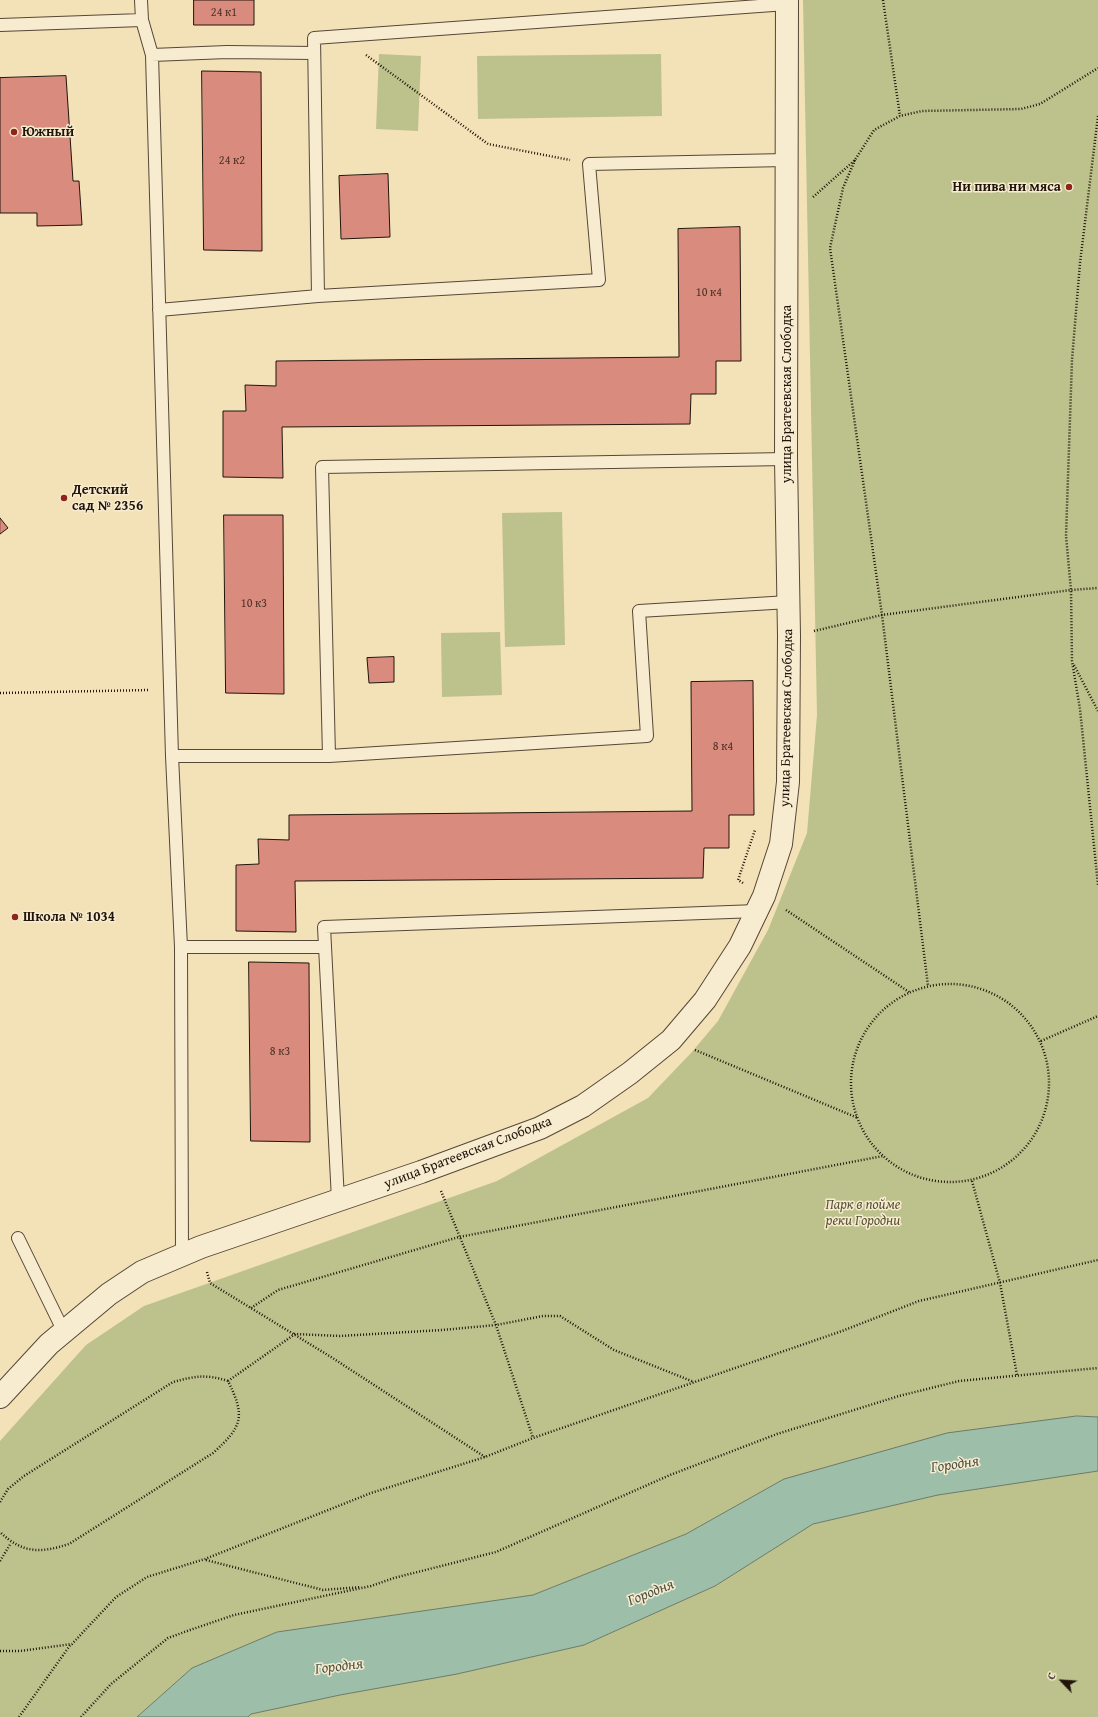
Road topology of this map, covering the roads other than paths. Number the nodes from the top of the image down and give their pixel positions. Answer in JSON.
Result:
{"nodes":[{"id":1,"x":141,"y":0,"type":"edge"},
{"id":2,"x":787,"y":2,"type":"edge"},
{"id":3,"x":142,"y":20,"type":"junction"},
{"id":4,"x":0,"y":25,"type":"edge"},
{"id":5,"x":314,"y":53,"type":"junction"},
{"id":6,"x":152,"y":55,"type":"junction"},
{"id":7,"x":786,"y":160,"type":"junction"},
{"id":8,"x":318,"y":296,"type":"junction"},
{"id":9,"x":159,"y":310,"type":"junction"},
{"id":10,"x":786,"y":459,"type":"junction"},
{"id":11,"x":788,"y":602,"type":"junction"},
{"id":12,"x":172,"y":756,"type":"junction"},
{"id":13,"x":329,"y":756,"type":"junction"},
{"id":14,"x":757,"y":911,"type":"junction"},
{"id":15,"x":181,"y":947,"type":"junction"},
{"id":16,"x":325,"y":947,"type":"junction"},
{"id":17,"x":338,"y":1200,"type":"junction"},
{"id":18,"x":18,"y":1238,"type":"dead end"},
{"id":19,"x":192,"y":1251,"type":"junction"},
{"id":20,"x":64,"y":1332,"type":"junction"},
{"id":21,"x":0,"y":1397,"type":"edge"}],
"edges":[{"from":1,"to":3,"type":"lane"},
{"from":2,"to":5,"type":"lane"},
{"from":2,"to":7,"type":"street","name":"улица Братеевская Слободка"},
{"from":3,"to":4,"type":"lane"},
{"from":3,"to":6,"type":"lane"},
{"from":5,"to":6,"type":"lane"},
{"from":5,"to":8,"type":"lane"},
{"from":6,"to":9,"type":"lane"},
{"from":7,"to":8,"type":"lane"},
{"from":7,"to":10,"type":"street","name":"улица Братеевская Слободка"},
{"from":8,"to":9,"type":"lane"},
{"from":9,"to":12,"type":"lane"},
{"from":10,"to":11,"type":"street","name":"улица Братеевская Слободка"},
{"from":10,"to":13,"type":"lane"},
{"from":11,"to":13,"type":"lane"},
{"from":11,"to":14,"type":"street","name":"улица Братеевская Слободка"},
{"from":12,"to":13,"type":"lane"},
{"from":12,"to":15,"type":"lane"},
{"from":14,"to":16,"type":"lane"},
{"from":14,"to":17,"type":"street","name":"улица Братеевская Слободка"},
{"from":15,"to":16,"type":"lane"},
{"from":15,"to":19,"type":"lane"},
{"from":16,"to":17,"type":"lane"},
{"from":17,"to":19,"type":"street","name":"улица Братеевская Слободка"},
{"from":18,"to":20,"type":"lane"},
{"from":19,"to":20,"type":"street","name":"улица Братеевская Слободка"},
{"from":20,"to":21,"type":"street","name":"улица Братеевская Слободка"}]}
